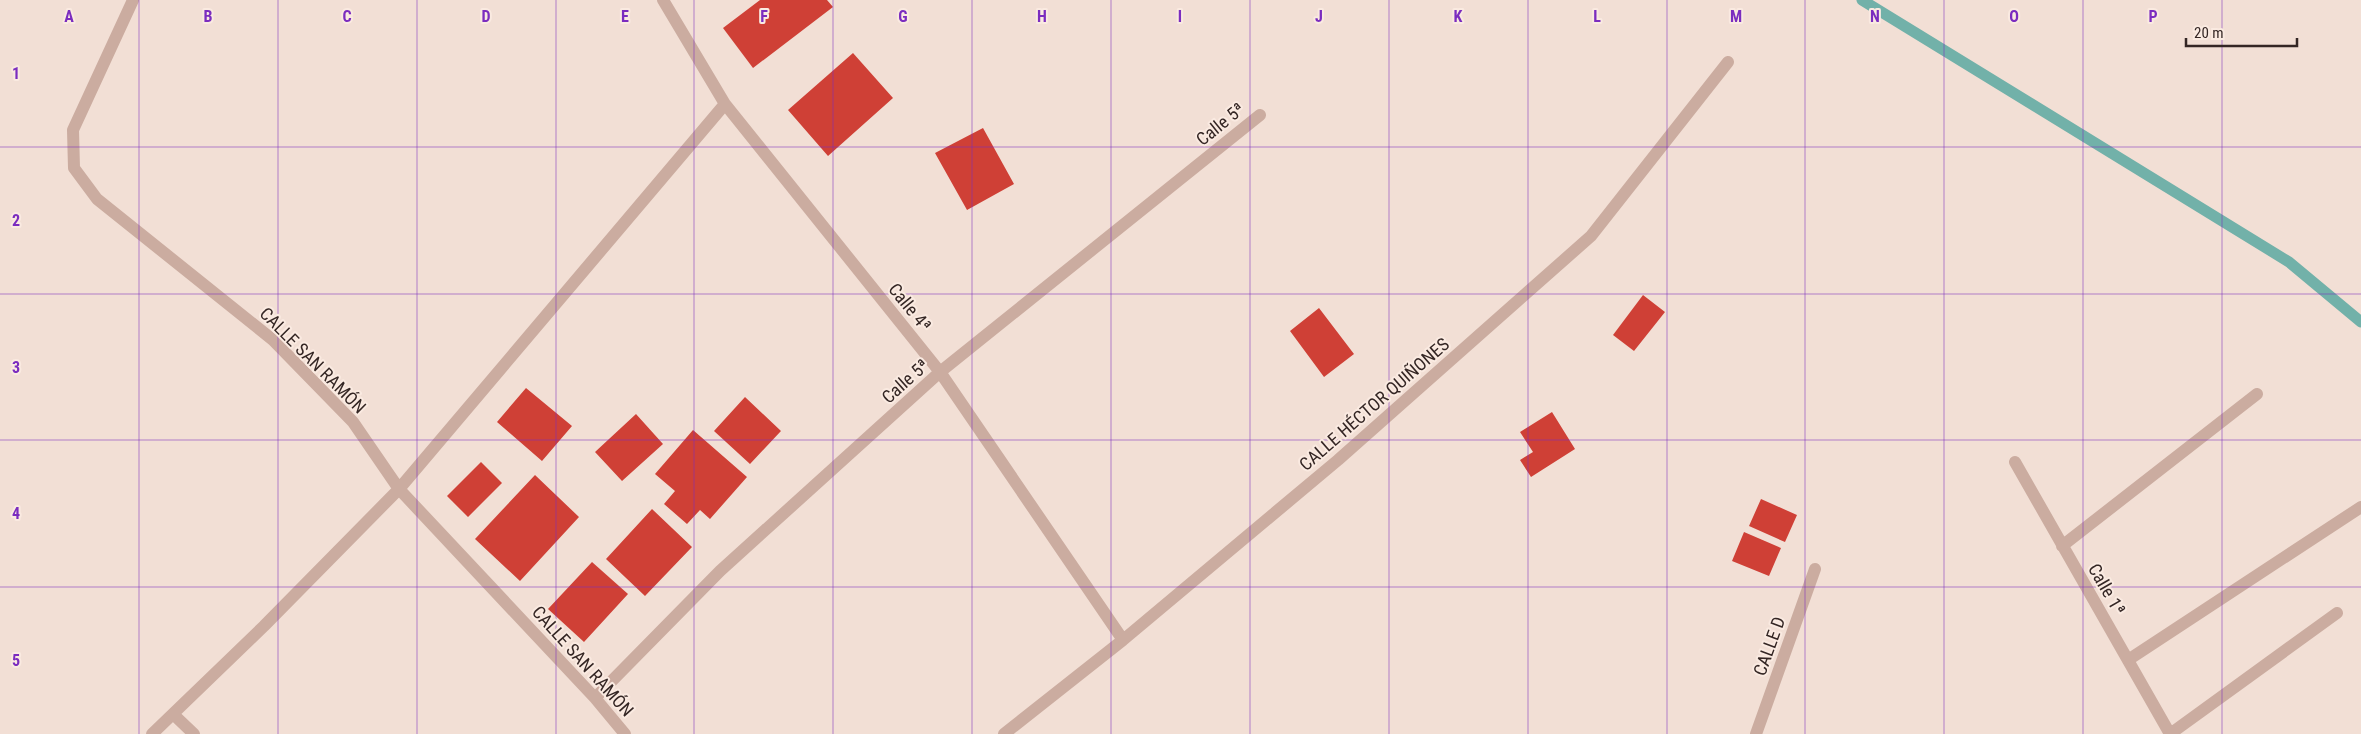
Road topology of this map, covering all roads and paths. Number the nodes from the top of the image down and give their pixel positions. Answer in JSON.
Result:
{"nodes":[{"id":1,"x":132,"y":0,"type":"edge"},
{"id":2,"x":663,"y":0,"type":"edge"},
{"id":3,"x":1728,"y":62,"type":"dead end"},
{"id":4,"x":724,"y":104,"type":"junction"},
{"id":5,"x":1260,"y":114,"type":"dead end"},
{"id":6,"x":940,"y":372,"type":"junction"},
{"id":7,"x":2257,"y":394,"type":"dead end"},
{"id":8,"x":2014,"y":462,"type":"dead end"},
{"id":9,"x":399,"y":489,"type":"junction"},
{"id":10,"x":2361,"y":507,"type":"edge"},
{"id":11,"x":2062,"y":546,"type":"junction"},
{"id":12,"x":1814,"y":569,"type":"dead end"},
{"id":13,"x":2337,"y":613,"type":"dead end"},
{"id":14,"x":1123,"y":640,"type":"junction"},
{"id":15,"x":2128,"y":660,"type":"junction"},
{"id":16,"x":595,"y":698,"type":"junction"},
{"id":17,"x":173,"y":714,"type":"junction"},
{"id":18,"x":152,"y":734,"type":"edge"},
{"id":19,"x":194,"y":734,"type":"edge"},
{"id":20,"x":626,"y":734,"type":"edge"},
{"id":21,"x":1004,"y":734,"type":"edge"},
{"id":22,"x":1756,"y":734,"type":"edge"},
{"id":23,"x":2170,"y":734,"type":"edge"}],
"edges":[{"from":1,"to":9,"type":"street","name":"CALLE SAN RAMÓN"},
{"from":2,"to":4,"type":"street","name":"Calle 4ª"},
{"from":3,"to":14,"type":"street","name":"CALLE HÉCTOR QUIÑONES"},
{"from":4,"to":6,"type":"street","name":"Calle 4ª"},
{"from":4,"to":9,"type":"street"},
{"from":5,"to":6,"type":"street","name":"Calle 5ª"},
{"from":6,"to":14,"type":"street","name":"Calle 4ª"},
{"from":6,"to":16,"type":"street","name":"Calle 5ª"},
{"from":7,"to":11,"type":"street"},
{"from":8,"to":11,"type":"street","name":"Calle 1ª"},
{"from":9,"to":16,"type":"street","name":"CALLE SAN RAMÓN"},
{"from":9,"to":17,"type":"street"},
{"from":10,"to":15,"type":"street"},
{"from":11,"to":15,"type":"street","name":"Calle 1ª"},
{"from":12,"to":22,"type":"street","name":"CALLE D"},
{"from":13,"to":23,"type":"street"},
{"from":14,"to":21,"type":"street","name":"CALLE HÉCTOR QUIÑONES"},
{"from":15,"to":23,"type":"street","name":"Calle 1ª"},
{"from":16,"to":20,"type":"street","name":"CALLE SAN RAMÓN"},
{"from":17,"to":18,"type":"street"},
{"from":17,"to":19,"type":"street"}]}
